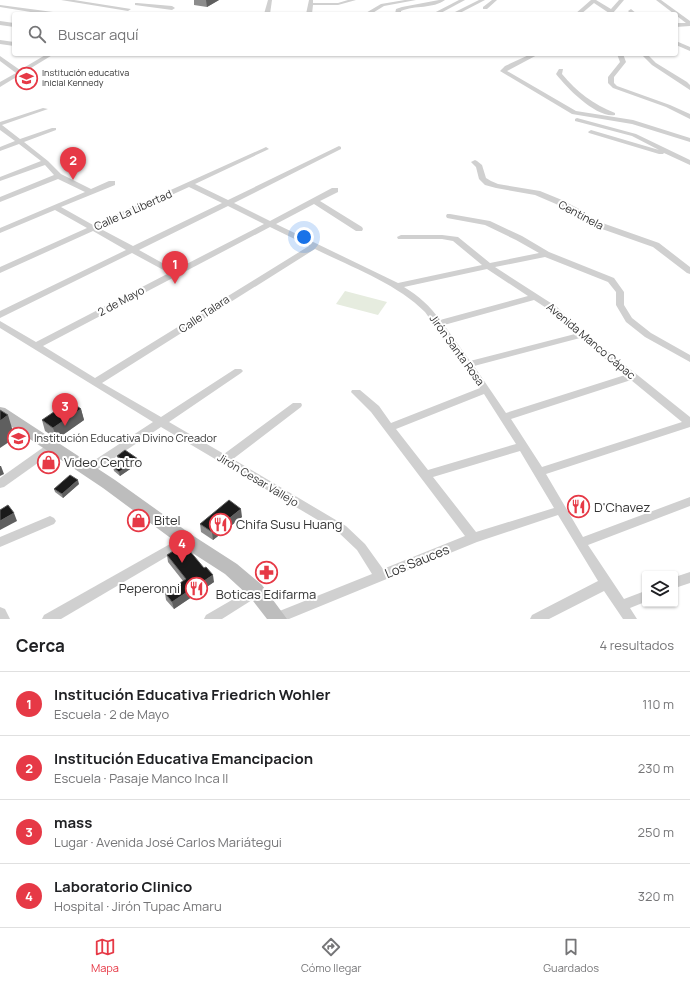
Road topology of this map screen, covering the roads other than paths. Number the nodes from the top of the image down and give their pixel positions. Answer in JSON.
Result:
{"nodes":[{"id":1,"x":63,"y":0,"type":"edge"},
{"id":2,"x":142,"y":0,"type":"edge"},
{"id":3,"x":270,"y":0,"type":"edge"},
{"id":4,"x":354,"y":0,"type":"edge"},
{"id":5,"x":414,"y":0,"type":"edge"},
{"id":6,"x":443,"y":0,"type":"edge"},
{"id":7,"x":463,"y":0,"type":"edge"},
{"id":8,"x":483,"y":0,"type":"edge"},
{"id":9,"x":495,"y":0,"type":"edge"},
{"id":10,"x":594,"y":0,"type":"edge"},
{"id":11,"x":622,"y":0,"type":"edge"},
{"id":12,"x":658,"y":0,"type":"edge"},
{"id":13,"x":311,"y":2,"type":"edge"},
{"id":14,"x":137,"y":4,"type":"junction"},
{"id":15,"x":0,"y":6,"type":"edge"},
{"id":16,"x":172,"y":8,"type":"dead end"},
{"id":17,"x":485,"y":8,"type":"dead end"},
{"id":18,"x":128,"y":9,"type":"junction"},
{"id":19,"x":40,"y":12,"type":"edge"},
{"id":20,"x":123,"y":12,"type":"edge"},
{"id":21,"x":267,"y":12,"type":"edge"},
{"id":22,"x":309,"y":12,"type":"edge"},
{"id":23,"x":371,"y":12,"type":"edge"},
{"id":24,"x":398,"y":12,"type":"edge"},
{"id":25,"x":439,"y":12,"type":"edge"},
{"id":26,"x":458,"y":12,"type":"edge"},
{"id":27,"x":580,"y":12,"type":"edge"},
{"id":28,"x":675,"y":12,"type":"edge"},
{"id":29,"x":678,"y":14,"type":"edge"},
{"id":30,"x":0,"y":23,"type":"edge"},
{"id":31,"x":690,"y":23,"type":"edge"},
{"id":32,"x":12,"y":25,"type":"edge"},
{"id":33,"x":678,"y":25,"type":"edge"},
{"id":34,"x":0,"y":42,"type":"edge"},
{"id":35,"x":12,"y":44,"type":"edge"},
{"id":36,"x":678,"y":44,"type":"edge"},
{"id":37,"x":690,"y":49,"type":"edge"},
{"id":38,"x":48,"y":56,"type":"edge"},
{"id":39,"x":532,"y":56,"type":"edge"},
{"id":40,"x":621,"y":56,"type":"edge"},
{"id":41,"x":645,"y":56,"type":"edge"},
{"id":42,"x":0,"y":58,"type":"edge"},
{"id":43,"x":561,"y":70,"type":"dead end"},
{"id":44,"x":20,"y":73,"type":"junction"},
{"id":45,"x":0,"y":85,"type":"edge"},
{"id":46,"x":690,"y":88,"type":"edge"},
{"id":47,"x":45,"y":109,"type":"dead end"},
{"id":48,"x":690,"y":117,"type":"edge"},
{"id":49,"x":577,"y":120,"type":"dead end"},
{"id":50,"x":633,"y":122,"type":"junction"},
{"id":51,"x":0,"y":124,"type":"edge"},
{"id":52,"x":0,"y":127,"type":"edge"},
{"id":53,"x":54,"y":129,"type":"dead end"},
{"id":54,"x":591,"y":132,"type":"dead end"},
{"id":55,"x":690,"y":140,"type":"edge"},
{"id":56,"x":20,"y":142,"type":"junction"},
{"id":57,"x":339,"y":148,"type":"dead end"},
{"id":58,"x":0,"y":149,"type":"edge"},
{"id":59,"x":266,"y":149,"type":"dead end"},
{"id":60,"x":683,"y":159,"type":"junction"},
{"id":61,"x":46,"y":162,"type":"junction"},
{"id":62,"x":475,"y":162,"type":"dead end"},
{"id":63,"x":690,"y":163,"type":"edge"},
{"id":64,"x":58,"y":176,"type":"junction"},
{"id":65,"x":0,"y":179,"type":"edge"},
{"id":66,"x":112,"y":183,"type":"dead end"},
{"id":67,"x":189,"y":184,"type":"junction"},
{"id":68,"x":335,"y":190,"type":"dead end"},
{"id":69,"x":91,"y":192,"type":"junction"},
{"id":70,"x":0,"y":200,"type":"edge"},
{"id":71,"x":315,"y":201,"type":"junction"},
{"id":72,"x":226,"y":203,"type":"junction"},
{"id":73,"x":55,"y":207,"type":"junction"},
{"id":74,"x":450,"y":216,"type":"dead end"},
{"id":75,"x":270,"y":224,"type":"junction"},
{"id":76,"x":93,"y":228,"type":"junction"},
{"id":77,"x":359,"y":229,"type":"dead end"},
{"id":78,"x":0,"y":231,"type":"edge"},
{"id":79,"x":401,"y":237,"type":"dead end"},
{"id":80,"x":314,"y":246,"type":"junction"},
{"id":81,"x":131,"y":250,"type":"junction"},
{"id":82,"x":546,"y":254,"type":"junction"},
{"id":83,"x":488,"y":266,"type":"junction"},
{"id":84,"x":0,"y":270,"type":"edge"},
{"id":85,"x":690,"y":271,"type":"edge"},
{"id":86,"x":175,"y":273,"type":"junction"},
{"id":87,"x":397,"y":286,"type":"junction"},
{"id":88,"x":536,"y":297,"type":"junction"},
{"id":89,"x":0,"y":315,"type":"edge"},
{"id":90,"x":439,"y":322,"type":"junction"},
{"id":91,"x":0,"y":324,"type":"edge"},
{"id":92,"x":582,"y":334,"type":"junction"},
{"id":93,"x":36,"y":346,"type":"junction"},
{"id":94,"x":690,"y":359,"type":"edge"},
{"id":95,"x":469,"y":364,"type":"junction"},
{"id":96,"x":238,"y":371,"type":"dead end"},
{"id":97,"x":632,"y":376,"type":"junction"},
{"id":98,"x":95,"y":382,"type":"junction"},
{"id":99,"x":486,"y":389,"type":"junction"},
{"id":100,"x":356,"y":392,"type":"dead end"},
{"id":101,"x":297,"y":405,"type":"dead end"},
{"id":102,"x":0,"y":412,"type":"edge"},
{"id":103,"x":505,"y":417,"type":"junction"},
{"id":104,"x":160,"y":421,"type":"junction"},
{"id":105,"x":690,"y":423,"type":"edge"},
{"id":106,"x":388,"y":428,"type":"junction"},
{"id":107,"x":522,"y":446,"type":"junction"},
{"id":108,"x":52,"y":447,"type":"junction"},
{"id":109,"x":224,"y":460,"type":"junction"},
{"id":110,"x":88,"y":470,"type":"junction"},
{"id":111,"x":538,"y":472,"type":"junction"},
{"id":112,"x":426,"y":475,"type":"junction"},
{"id":113,"x":0,"y":484,"type":"edge"},
{"id":114,"x":690,"y":501,"type":"edge"},
{"id":115,"x":560,"y":510,"type":"junction"},
{"id":116,"x":50,"y":521,"type":"dead end"},
{"id":117,"x":473,"y":538,"type":"junction"},
{"id":118,"x":186,"y":540,"type":"junction"},
{"id":119,"x":0,"y":542,"type":"edge"},
{"id":120,"x":580,"y":543,"type":"junction"},
{"id":121,"x":381,"y":576,"type":"junction"},
{"id":122,"x":690,"y":576,"type":"edge"},
{"id":123,"x":678,"y":582,"type":"edge"},
{"id":124,"x":607,"y":583,"type":"junction"},
{"id":125,"x":256,"y":591,"type":"junction"},
{"id":126,"x":642,"y":597,"type":"edge"},
{"id":127,"x":622,"y":606,"type":"junction"},
{"id":128,"x":0,"y":613,"type":"edge"},
{"id":129,"x":278,"y":618,"type":"edge"},
{"id":130,"x":3,"y":619,"type":"edge"},
{"id":131,"x":49,"y":619,"type":"edge"},
{"id":132,"x":211,"y":619,"type":"edge"},
{"id":133,"x":537,"y":619,"type":"edge"},
{"id":134,"x":630,"y":619,"type":"edge"}],
"edges":[{"from":1,"to":18,"type":"street"},
{"from":2,"to":14,"type":"street"},
{"from":3,"to":21,"type":"street"},
{"from":4,"to":13,"type":"street"},
{"from":5,"to":23,"type":"street"},
{"from":6,"to":24,"type":"street"},
{"from":7,"to":25,"type":"street"},
{"from":8,"to":26,"type":"street"},
{"from":9,"to":17,"type":"street"},
{"from":10,"to":11,"type":"street"},
{"from":10,"to":27,"type":"street"},
{"from":12,"to":28,"type":"street"},
{"from":13,"to":22,"type":"street"},
{"from":14,"to":16,"type":"street"},
{"from":14,"to":18,"type":"street"},
{"from":15,"to":19,"type":"street"},
{"from":18,"to":20,"type":"street"},
{"from":29,"to":31,"type":"street"},
{"from":30,"to":32,"type":"street"},
{"from":31,"to":33,"type":"street"},
{"from":34,"to":35,"type":"street"},
{"from":36,"to":37,"type":"street"},
{"from":38,"to":44,"type":"street"},
{"from":39,"to":50,"type":"street"},
{"from":40,"to":48,"type":"street"},
{"from":41,"to":46,"type":"street"},
{"from":42,"to":44,"type":"street"},
{"from":43,"to":50,"type":"street"},
{"from":44,"to":45,"type":"street"},
{"from":47,"to":51,"type":"street"},
{"from":49,"to":60,"type":"street"},
{"from":50,"to":55,"type":"street"},
{"from":52,"to":56,"type":"street"},
{"from":53,"to":56,"type":"street"},
{"from":54,"to":60,"type":"street"},
{"from":56,"to":58,"type":"street"},
{"from":56,"to":61,"type":"street"},
{"from":57,"to":72,"type":"street"},
{"from":59,"to":67,"type":"street","name":"Calle La Libertad"},
{"from":60,"to":63,"type":"street"},
{"from":61,"to":64,"type":"street"},
{"from":61,"to":65,"type":"street"},
{"from":62,"to":85,"type":"street","name":"Centinela"},
{"from":64,"to":69,"type":"street"},
{"from":64,"to":70,"type":"street"},
{"from":66,"to":69,"type":"street"},
{"from":67,"to":72,"type":"street","name":"Jirón Santa Rosa"},
{"from":67,"to":76,"type":"street","name":"Calle La Libertad"},
{"from":68,"to":71,"type":"street","name":"2 de Mayo"},
{"from":69,"to":73,"type":"street"},
{"from":71,"to":75,"type":"street","name":"2 de Mayo"},
{"from":71,"to":77,"type":"street"},
{"from":72,"to":75,"type":"street","name":"Jirón Santa Rosa"},
{"from":72,"to":81,"type":"street"},
{"from":73,"to":76,"type":"street"},
{"from":73,"to":78,"type":"street"},
{"from":74,"to":82,"type":"street"},
{"from":75,"to":80,"type":"street","name":"Jirón Santa Rosa"},
{"from":75,"to":86,"type":"street","name":"2 de Mayo"},
{"from":76,"to":81,"type":"street"},
{"from":76,"to":84,"type":"street","name":"Calle La Libertad"},
{"from":79,"to":83,"type":"street","name":"Avenida Manco Cápac"},
{"from":80,"to":87,"type":"street","name":"Jirón Santa Rosa"},
{"from":80,"to":98,"type":"street","name":"Calle Talara"},
{"from":81,"to":86,"type":"street"},
{"from":81,"to":89,"type":"street"},
{"from":82,"to":83,"type":"street"},
{"from":82,"to":94,"type":"street"},
{"from":83,"to":87,"type":"street"},
{"from":83,"to":88,"type":"street","name":"Avenida Manco Cápac"},
{"from":86,"to":93,"type":"street","name":"2 de Mayo"},
{"from":87,"to":90,"type":"street","name":"Jirón Santa Rosa"},
{"from":88,"to":90,"type":"street"},
{"from":88,"to":92,"type":"street","name":"Avenida Manco Cápac"},
{"from":90,"to":95,"type":"street","name":"Jirón Santa Rosa"},
{"from":91,"to":93,"type":"street","name":"Jirón Cesar Vallejo"},
{"from":92,"to":95,"type":"street"},
{"from":92,"to":97,"type":"street","name":"Avenida Manco Cápac"},
{"from":93,"to":98,"type":"street","name":"Jirón Cesar Vallejo"},
{"from":95,"to":99,"type":"street","name":"Jirón Santa Rosa"},
{"from":96,"to":104,"type":"street"},
{"from":97,"to":103,"type":"street"},
{"from":97,"to":105,"type":"street","name":"Avenida Manco Cápac"},
{"from":98,"to":104,"type":"street","name":"Jirón Cesar Vallejo"},
{"from":99,"to":103,"type":"street","name":"Jirón Santa Rosa"},
{"from":99,"to":106,"type":"street"},
{"from":100,"to":106,"type":"street"},
{"from":101,"to":109,"type":"street"},
{"from":102,"to":108,"type":"main road"},
{"from":103,"to":107,"type":"street","name":"Jirón Santa Rosa"},
{"from":104,"to":109,"type":"street","name":"Jirón Cesar Vallejo"},
{"from":104,"to":110,"type":"street"},
{"from":105,"to":111,"type":"street"},
{"from":106,"to":112,"type":"street"},
{"from":107,"to":111,"type":"street","name":"Jirón Santa Rosa"},
{"from":107,"to":112,"type":"street"},
{"from":108,"to":110,"type":"main road"},
{"from":108,"to":113,"type":"street"},
{"from":109,"to":121,"type":"street","name":"Jirón Cesar Vallejo"},
{"from":110,"to":118,"type":"main road"},
{"from":111,"to":115,"type":"street","name":"Jirón Santa Rosa"},
{"from":112,"to":117,"type":"street"},
{"from":114,"to":120,"type":"street"},
{"from":115,"to":117,"type":"street","name":"Los Sauces"},
{"from":115,"to":120,"type":"street","name":"Jirón Santa Rosa"},
{"from":116,"to":119,"type":"street"},
{"from":117,"to":121,"type":"street","name":"Los Sauces"},
{"from":118,"to":125,"type":"main road"},
{"from":118,"to":131,"type":"street"},
{"from":120,"to":124,"type":"street","name":"Jirón Santa Rosa"},
{"from":121,"to":129,"type":"street","name":"Los Sauces"},
{"from":122,"to":123,"type":"street"},
{"from":124,"to":127,"type":"street","name":"Jirón Santa Rosa"},
{"from":124,"to":133,"type":"street"},
{"from":125,"to":129,"type":"main road"},
{"from":125,"to":132,"type":"street"},
{"from":126,"to":127,"type":"street"},
{"from":127,"to":134,"type":"street","name":"Jirón Santa Rosa"},
{"from":128,"to":130,"type":"street"}]}
